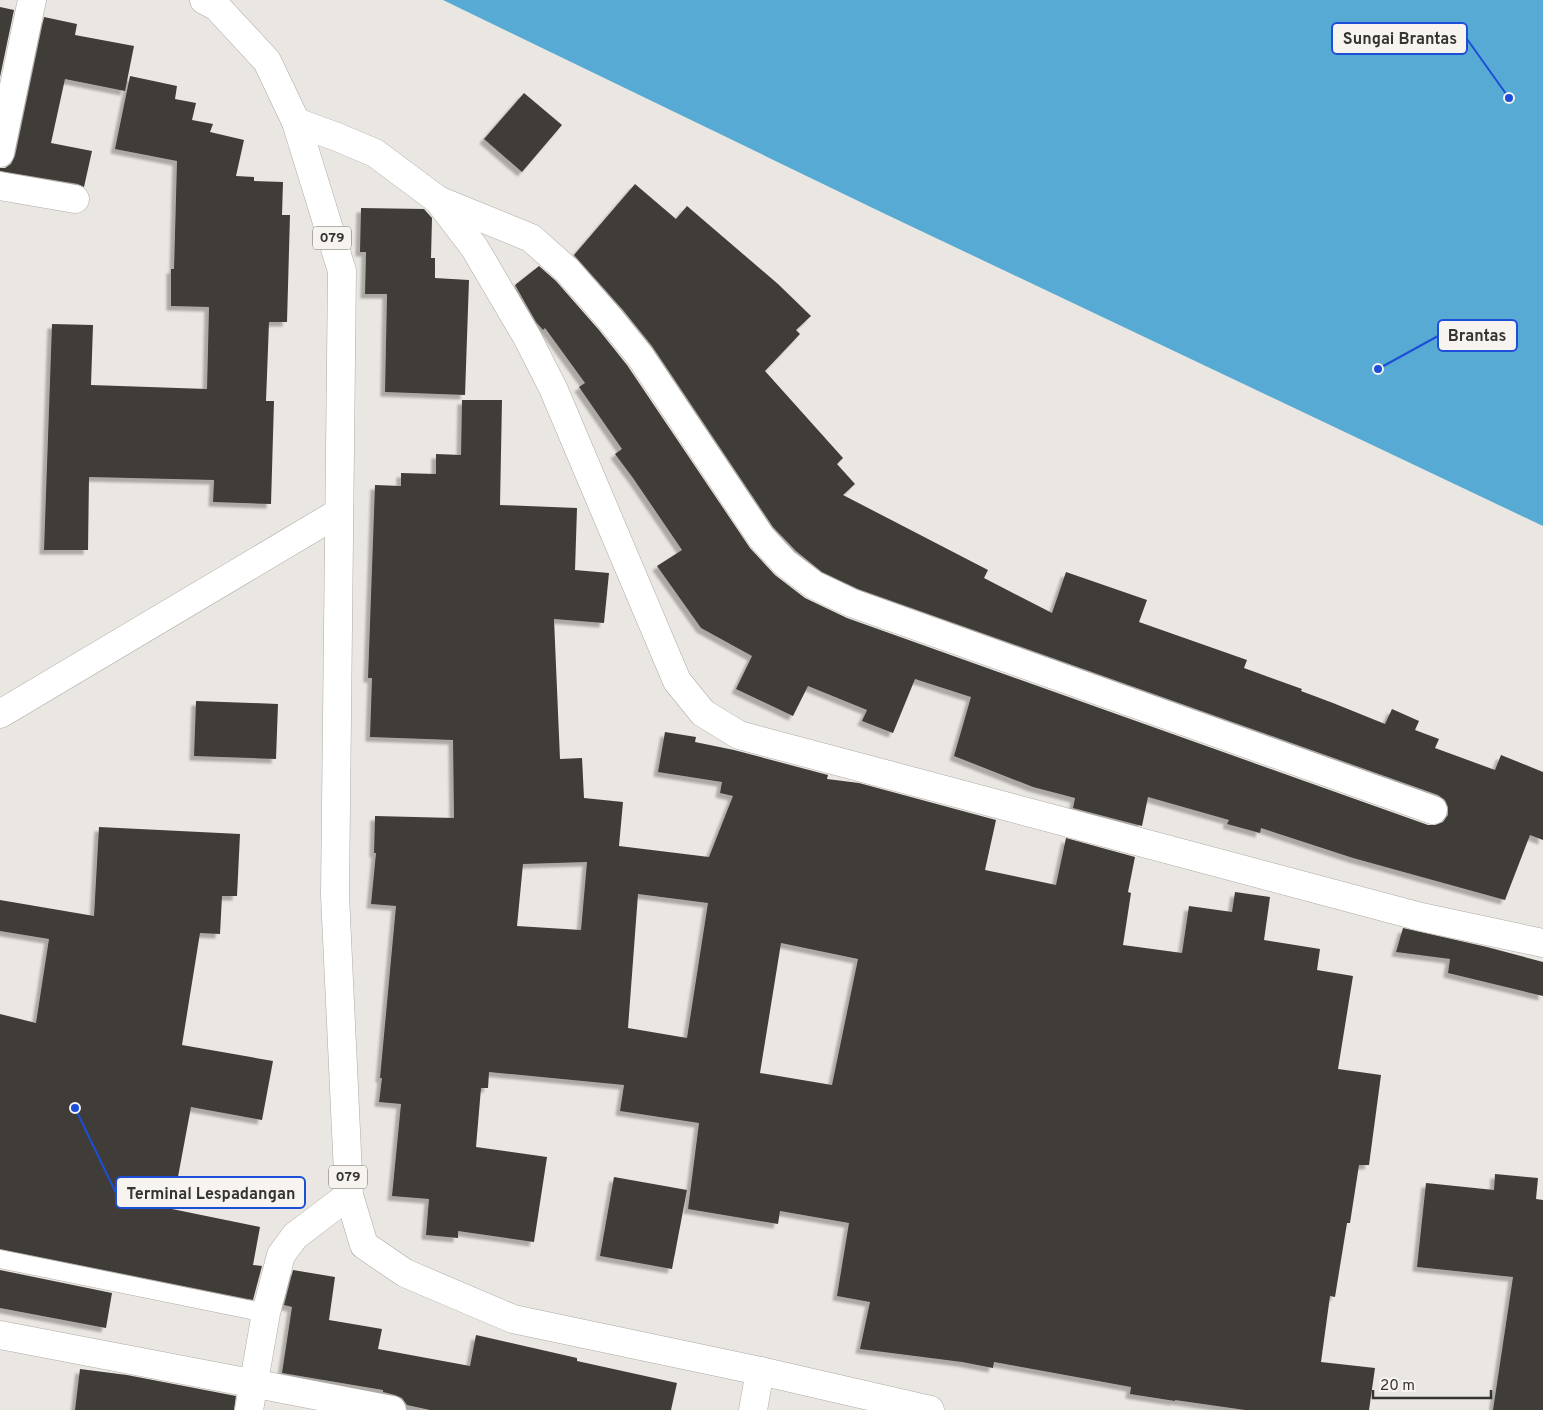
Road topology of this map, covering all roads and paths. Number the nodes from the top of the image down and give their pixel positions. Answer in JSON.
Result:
{"nodes":[{"id":1,"x":32,"y":0,"type":"edge"},
{"id":2,"x":204,"y":0,"type":"edge"},
{"id":3,"x":296,"y":122,"type":"junction"},
{"id":4,"x":0,"y":153,"type":"edge"},
{"id":5,"x":0,"y":186,"type":"edge"},
{"id":6,"x":75,"y":199,"type":"dead end"},
{"id":7,"x":438,"y":200,"type":"junction"},
{"id":8,"x":338,"y":514,"type":"junction"},
{"id":9,"x":0,"y":714,"type":"edge"},
{"id":10,"x":1433,"y":810,"type":"dead end"},
{"id":11,"x":1543,"y":943,"type":"edge"},
{"id":12,"x":349,"y":1195,"type":"junction"},
{"id":13,"x":0,"y":1260,"type":"edge"},
{"id":14,"x":266,"y":1313,"type":"junction"},
{"id":15,"x":0,"y":1335,"type":"edge"},
{"id":16,"x":760,"y":1371,"type":"junction"},
{"id":17,"x":254,"y":1383,"type":"junction"},
{"id":18,"x":248,"y":1410,"type":"edge"},
{"id":19,"x":392,"y":1410,"type":"edge"},
{"id":20,"x":752,"y":1410,"type":"edge"},
{"id":21,"x":930,"y":1410,"type":"edge"}],
"edges":[{"from":1,"to":4,"type":"street"},
{"from":2,"to":3,"type":"street","number":"079"},
{"from":3,"to":7,"type":"street"},
{"from":3,"to":8,"type":"street","number":"079"},
{"from":5,"to":6,"type":"street"},
{"from":7,"to":10,"type":"street"},
{"from":7,"to":11,"type":"street"},
{"from":8,"to":9,"type":"street"},
{"from":8,"to":12,"type":"street","number":"079"},
{"from":12,"to":14,"type":"street"},
{"from":12,"to":16,"type":"street","number":"079"},
{"from":13,"to":14,"type":"lane"},
{"from":14,"to":17,"type":"street"},
{"from":15,"to":17,"type":"street"},
{"from":16,"to":20,"type":"street"},
{"from":16,"to":21,"type":"street","number":"079"},
{"from":17,"to":18,"type":"street"},
{"from":17,"to":19,"type":"street"}]}
